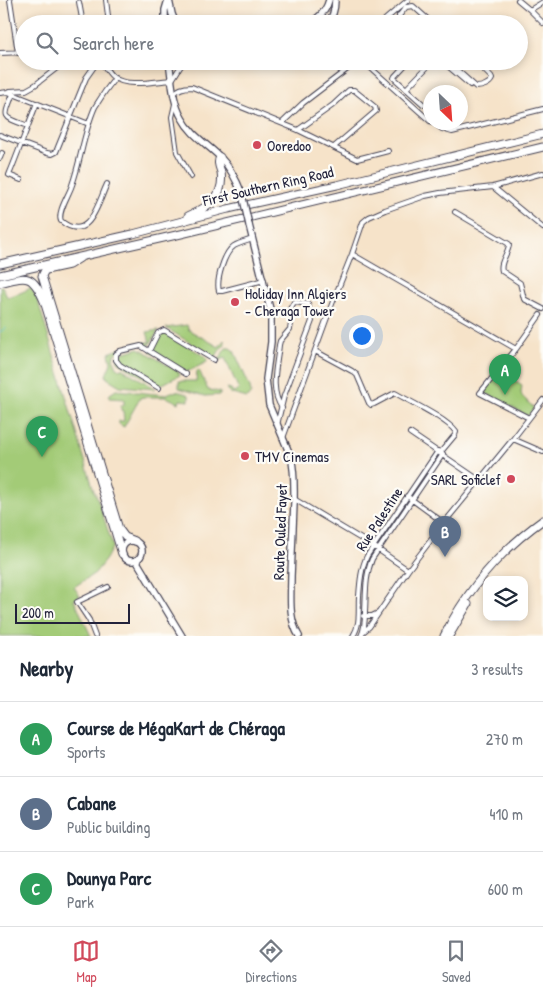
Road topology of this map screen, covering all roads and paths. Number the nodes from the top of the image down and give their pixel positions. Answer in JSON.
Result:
{"nodes":[{"id":1,"x":10,"y":0,"type":"edge"},
{"id":2,"x":106,"y":0,"type":"edge"},
{"id":3,"x":168,"y":0,"type":"edge"},
{"id":4,"x":329,"y":0,"type":"edge"},
{"id":5,"x":335,"y":0,"type":"edge"},
{"id":6,"x":408,"y":0,"type":"edge"},
{"id":7,"x":518,"y":0,"type":"edge"},
{"id":8,"x":78,"y":2,"type":"dead end"},
{"id":9,"x":543,"y":2,"type":"edge"},
{"id":10,"x":530,"y":10,"type":"junction"},
{"id":11,"x":396,"y":11,"type":"junction"},
{"id":12,"x":81,"y":15,"type":"edge"},
{"id":13,"x":108,"y":15,"type":"edge"},
{"id":14,"x":165,"y":15,"type":"edge"},
{"id":15,"x":172,"y":15,"type":"edge"},
{"id":16,"x":321,"y":15,"type":"edge"},
{"id":17,"x":331,"y":15,"type":"edge"},
{"id":18,"x":391,"y":15,"type":"edge"},
{"id":19,"x":399,"y":15,"type":"edge"},
{"id":20,"x":401,"y":15,"type":"edge"},
{"id":21,"x":423,"y":15,"type":"edge"},
{"id":22,"x":543,"y":22,"type":"edge"},
{"id":23,"x":15,"y":33,"type":"edge"},
{"id":24,"x":0,"y":53,"type":"edge"},
{"id":25,"x":15,"y":53,"type":"edge"},
{"id":26,"x":54,"y":70,"type":"edge"},
{"id":27,"x":93,"y":70,"type":"edge"},
{"id":28,"x":108,"y":70,"type":"edge"},
{"id":29,"x":170,"y":70,"type":"edge"},
{"id":30,"x":178,"y":70,"type":"edge"},
{"id":31,"x":346,"y":70,"type":"edge"},
{"id":32,"x":373,"y":70,"type":"edge"},
{"id":33,"x":400,"y":70,"type":"edge"},
{"id":34,"x":424,"y":70,"type":"edge"},
{"id":35,"x":452,"y":70,"type":"edge"},
{"id":36,"x":457,"y":70,"type":"edge"},
{"id":37,"x":484,"y":70,"type":"edge"},
{"id":38,"x":115,"y":78,"type":"junction"},
{"id":39,"x":172,"y":80,"type":"junction"},
{"id":40,"x":470,"y":85,"type":"dead end"},
{"id":41,"x":406,"y":89,"type":"junction"},
{"id":42,"x":10,"y":92,"type":"junction"},
{"id":43,"x":0,"y":93,"type":"edge"},
{"id":44,"x":174,"y":94,"type":"junction"},
{"id":45,"x":401,"y":94,"type":"junction"},
{"id":46,"x":175,"y":102,"type":"junction"},
{"id":47,"x":37,"y":103,"type":"junction"},
{"id":48,"x":423,"y":104,"type":"dead end"},
{"id":49,"x":543,"y":109,"type":"edge"},
{"id":50,"x":423,"y":114,"type":"edge"},
{"id":51,"x":70,"y":117,"type":"junction"},
{"id":52,"x":282,"y":123,"type":"junction"},
{"id":53,"x":89,"y":124,"type":"junction"},
{"id":54,"x":28,"y":126,"type":"junction"},
{"id":55,"x":468,"y":128,"type":"edge"},
{"id":56,"x":298,"y":130,"type":"junction"},
{"id":57,"x":445,"y":130,"type":"edge"},
{"id":58,"x":460,"y":130,"type":"edge"},
{"id":59,"x":543,"y":134,"type":"edge"},
{"id":60,"x":0,"y":135,"type":"edge"},
{"id":61,"x":22,"y":144,"type":"junction"},
{"id":62,"x":334,"y":147,"type":"junction"},
{"id":63,"x":543,"y":147,"type":"edge"},
{"id":64,"x":388,"y":151,"type":"dead end"},
{"id":65,"x":2,"y":153,"type":"dead end"},
{"id":66,"x":220,"y":157,"type":"junction"},
{"id":67,"x":0,"y":158,"type":"edge"},
{"id":68,"x":543,"y":173,"type":"edge"},
{"id":69,"x":191,"y":177,"type":"dead end"},
{"id":70,"x":21,"y":180,"type":"dead end"},
{"id":71,"x":107,"y":184,"type":"dead end"},
{"id":72,"x":493,"y":187,"type":"junction"},
{"id":73,"x":455,"y":212,"type":"dead end"},
{"id":74,"x":174,"y":223,"type":"junction"},
{"id":75,"x":543,"y":228,"type":"edge"},
{"id":76,"x":253,"y":239,"type":"junction"},
{"id":77,"x":352,"y":254,"type":"junction"},
{"id":78,"x":83,"y":255,"type":"junction"},
{"id":79,"x":0,"y":263,"type":"edge"},
{"id":80,"x":0,"y":275,"type":"edge"},
{"id":81,"x":264,"y":280,"type":"junction"},
{"id":82,"x":0,"y":283,"type":"edge"},
{"id":83,"x":543,"y":309,"type":"edge"},
{"id":84,"x":540,"y":315,"type":"dead end"},
{"id":85,"x":59,"y":342,"type":"junction"},
{"id":86,"x":516,"y":349,"type":"junction"},
{"id":87,"x":149,"y":350,"type":"junction"},
{"id":88,"x":315,"y":351,"type":"junction"},
{"id":89,"x":214,"y":360,"type":"dead end"},
{"id":90,"x":186,"y":374,"type":"dead end"},
{"id":91,"x":159,"y":388,"type":"dead end"},
{"id":92,"x":543,"y":400,"type":"edge"},
{"id":93,"x":282,"y":408,"type":"junction"},
{"id":94,"x":529,"y":418,"type":"junction"},
{"id":95,"x":277,"y":426,"type":"junction"},
{"id":96,"x":410,"y":434,"type":"dead end"},
{"id":97,"x":283,"y":438,"type":"junction"},
{"id":98,"x":513,"y":439,"type":"junction"},
{"id":99,"x":543,"y":452,"type":"edge"},
{"id":100,"x":440,"y":453,"type":"junction"},
{"id":101,"x":479,"y":480,"type":"junction"},
{"id":102,"x":407,"y":496,"type":"junction"},
{"id":103,"x":294,"y":499,"type":"junction"},
{"id":104,"x":412,"y":500,"type":"junction"},
{"id":105,"x":543,"y":520,"type":"edge"},
{"id":106,"x":444,"y":523,"type":"junction"},
{"id":107,"x":543,"y":525,"type":"edge"},
{"id":108,"x":135,"y":541,"type":"junction"},
{"id":109,"x":372,"y":546,"type":"junction"},
{"id":110,"x":378,"y":550,"type":"junction"},
{"id":111,"x":122,"y":554,"type":"junction"},
{"id":112,"x":136,"y":560,"type":"junction"},
{"id":113,"x":408,"y":570,"type":"junction"},
{"id":114,"x":108,"y":587,"type":"dead end"},
{"id":115,"x":378,"y":614,"type":"junction"},
{"id":116,"x":365,"y":616,"type":"junction"},
{"id":117,"x":358,"y":617,"type":"junction"},
{"id":118,"x":362,"y":634,"type":"edge"},
{"id":119,"x":96,"y":636,"type":"edge"},
{"id":120,"x":182,"y":636,"type":"edge"},
{"id":121,"x":300,"y":636,"type":"edge"},
{"id":122,"x":353,"y":636,"type":"edge"},
{"id":123,"x":444,"y":636,"type":"edge"},
{"id":124,"x":450,"y":636,"type":"edge"}],
"edges":[{"from":1,"to":23,"type":"street"},
{"from":2,"to":13,"type":"street"},
{"from":3,"to":14,"type":"main road"},
{"from":3,"to":15,"type":"main road"},
{"from":4,"to":16,"type":"main road"},
{"from":5,"to":17,"type":"main road"},
{"from":6,"to":11,"type":"street"},
{"from":7,"to":10,"type":"street"},
{"from":8,"to":12,"type":"street"},
{"from":9,"to":10,"type":"street"},
{"from":10,"to":22,"type":"street"},
{"from":11,"to":18,"type":"street"},
{"from":11,"to":19,"type":"street"},
{"from":20,"to":21,"type":"street"},
{"from":24,"to":25,"type":"street"},
{"from":26,"to":42,"type":"street"},
{"from":27,"to":51,"type":"street"},
{"from":28,"to":38,"type":"street"},
{"from":29,"to":39,"type":"main road","name":"Route Ouled Fayet"},
{"from":30,"to":39,"type":"street"},
{"from":31,"to":52,"type":"street"},
{"from":32,"to":45,"type":"street"},
{"from":33,"to":41,"type":"street"},
{"from":34,"to":41,"type":"street"},
{"from":35,"to":40,"type":"street"},
{"from":36,"to":37,"type":"street"},
{"from":38,"to":39,"type":"street"},
{"from":38,"to":53,"type":"street"},
{"from":39,"to":44,"type":"main road","name":"Route Ouled Fayet"},
{"from":41,"to":45,"type":"street"},
{"from":41,"to":48,"type":"street"},
{"from":42,"to":43,"type":"street"},
{"from":42,"to":47,"type":"street"},
{"from":42,"to":54,"type":"street"},
{"from":44,"to":46,"type":"main road","name":"Route Ouled Fayet"},
{"from":44,"to":52,"type":"street"},
{"from":45,"to":50,"type":"street"},
{"from":46,"to":66,"type":"main road","name":"Route Ouled Fayet"},
{"from":46,"to":69,"type":"street"},
{"from":47,"to":51,"type":"street"},
{"from":47,"to":54,"type":"street"},
{"from":49,"to":55,"type":"street"},
{"from":51,"to":53,"type":"street"},
{"from":51,"to":61,"type":"street"},
{"from":52,"to":56,"type":"street"},
{"from":53,"to":71,"type":"street"},
{"from":54,"to":61,"type":"street"},
{"from":56,"to":62,"type":"street"},
{"from":56,"to":62,"type":"street"},
{"from":57,"to":58,"type":"street"},
{"from":59,"to":74,"type":"highway","name":"First Southern Ring Road"},
{"from":60,"to":61,"type":"street"},
{"from":61,"to":70,"type":"street"},
{"from":62,"to":64,"type":"street"},
{"from":63,"to":78,"type":"highway","name":"First Southern Ring Road"},
{"from":65,"to":67,"type":"street"},
{"from":66,"to":74,"type":"highway"},
{"from":66,"to":76,"type":"main road","name":"Route Ouled Fayet","bridge":true},
{"from":68,"to":72,"type":"street"},
{"from":72,"to":75,"type":"street"},
{"from":72,"to":77,"type":"street"},
{"from":73,"to":83,"type":"street"},
{"from":74,"to":79,"type":"highway","name":"First Southern Ring Road"},
{"from":76,"to":81,"type":"main road","name":"Route Ouled Fayet"},
{"from":76,"to":81,"type":"street"},
{"from":77,"to":86,"type":"street"},
{"from":77,"to":88,"type":"street"},
{"from":78,"to":80,"type":"highway","name":"First Southern Ring Road"},
{"from":78,"to":85,"type":"highway"},
{"from":81,"to":95,"type":"main road","name":"Route Ouled Fayet"},
{"from":82,"to":85,"type":"highway"},
{"from":84,"to":86,"type":"street"},
{"from":85,"to":108,"type":"highway"},
{"from":85,"to":111,"type":"highway"},
{"from":86,"to":94,"type":"street"},
{"from":87,"to":89,"type":"street"},
{"from":87,"to":90,"type":"street"},
{"from":87,"to":91,"type":"street"},
{"from":88,"to":97,"type":"street"},
{"from":88,"to":100,"type":"street"},
{"from":92,"to":94,"type":"street"},
{"from":93,"to":93,"type":"street"},
{"from":93,"to":95,"type":"street"},
{"from":94,"to":98,"type":"street"},
{"from":95,"to":97,"type":"main road","name":"Route Ouled Fayet"},
{"from":96,"to":100,"type":"street"},
{"from":97,"to":103,"type":"main road","name":"Route Ouled Fayet"},
{"from":98,"to":99,"type":"street"},
{"from":98,"to":101,"type":"street"},
{"from":100,"to":101,"type":"street"},
{"from":100,"to":102,"type":"street","name":"Rue Palestine"},
{"from":100,"to":104,"type":"street","name":"Rue Palestine"},
{"from":101,"to":106,"type":"street"},
{"from":102,"to":104,"type":"street"},
{"from":102,"to":109,"type":"street","name":"Rue Palestine"},
{"from":103,"to":109,"type":"street"},
{"from":103,"to":121,"type":"main road","name":"Route Ouled Fayet"},
{"from":104,"to":106,"type":"street"},
{"from":104,"to":110,"type":"street","name":"Rue Palestine"},
{"from":105,"to":123,"type":"highway"},
{"from":106,"to":113,"type":"street"},
{"from":107,"to":124,"type":"highway"},
{"from":108,"to":111,"type":"main road"},
{"from":108,"to":112,"type":"main road"},
{"from":109,"to":110,"type":"street"},
{"from":109,"to":117,"type":"street","name":"Rue Palestine"},
{"from":110,"to":113,"type":"street"},
{"from":110,"to":116,"type":"street","name":"Rue Palestine"},
{"from":111,"to":112,"type":"main road"},
{"from":112,"to":120,"type":"main road"},
{"from":113,"to":115,"type":"street"},
{"from":114,"to":119,"type":"street"},
{"from":115,"to":116,"type":"street"},
{"from":115,"to":118,"type":"street"},
{"from":116,"to":117,"type":"street"},
{"from":116,"to":118,"type":"street","name":"Rue Palestine"},
{"from":117,"to":122,"type":"street","name":"Rue Palestine"}]}
